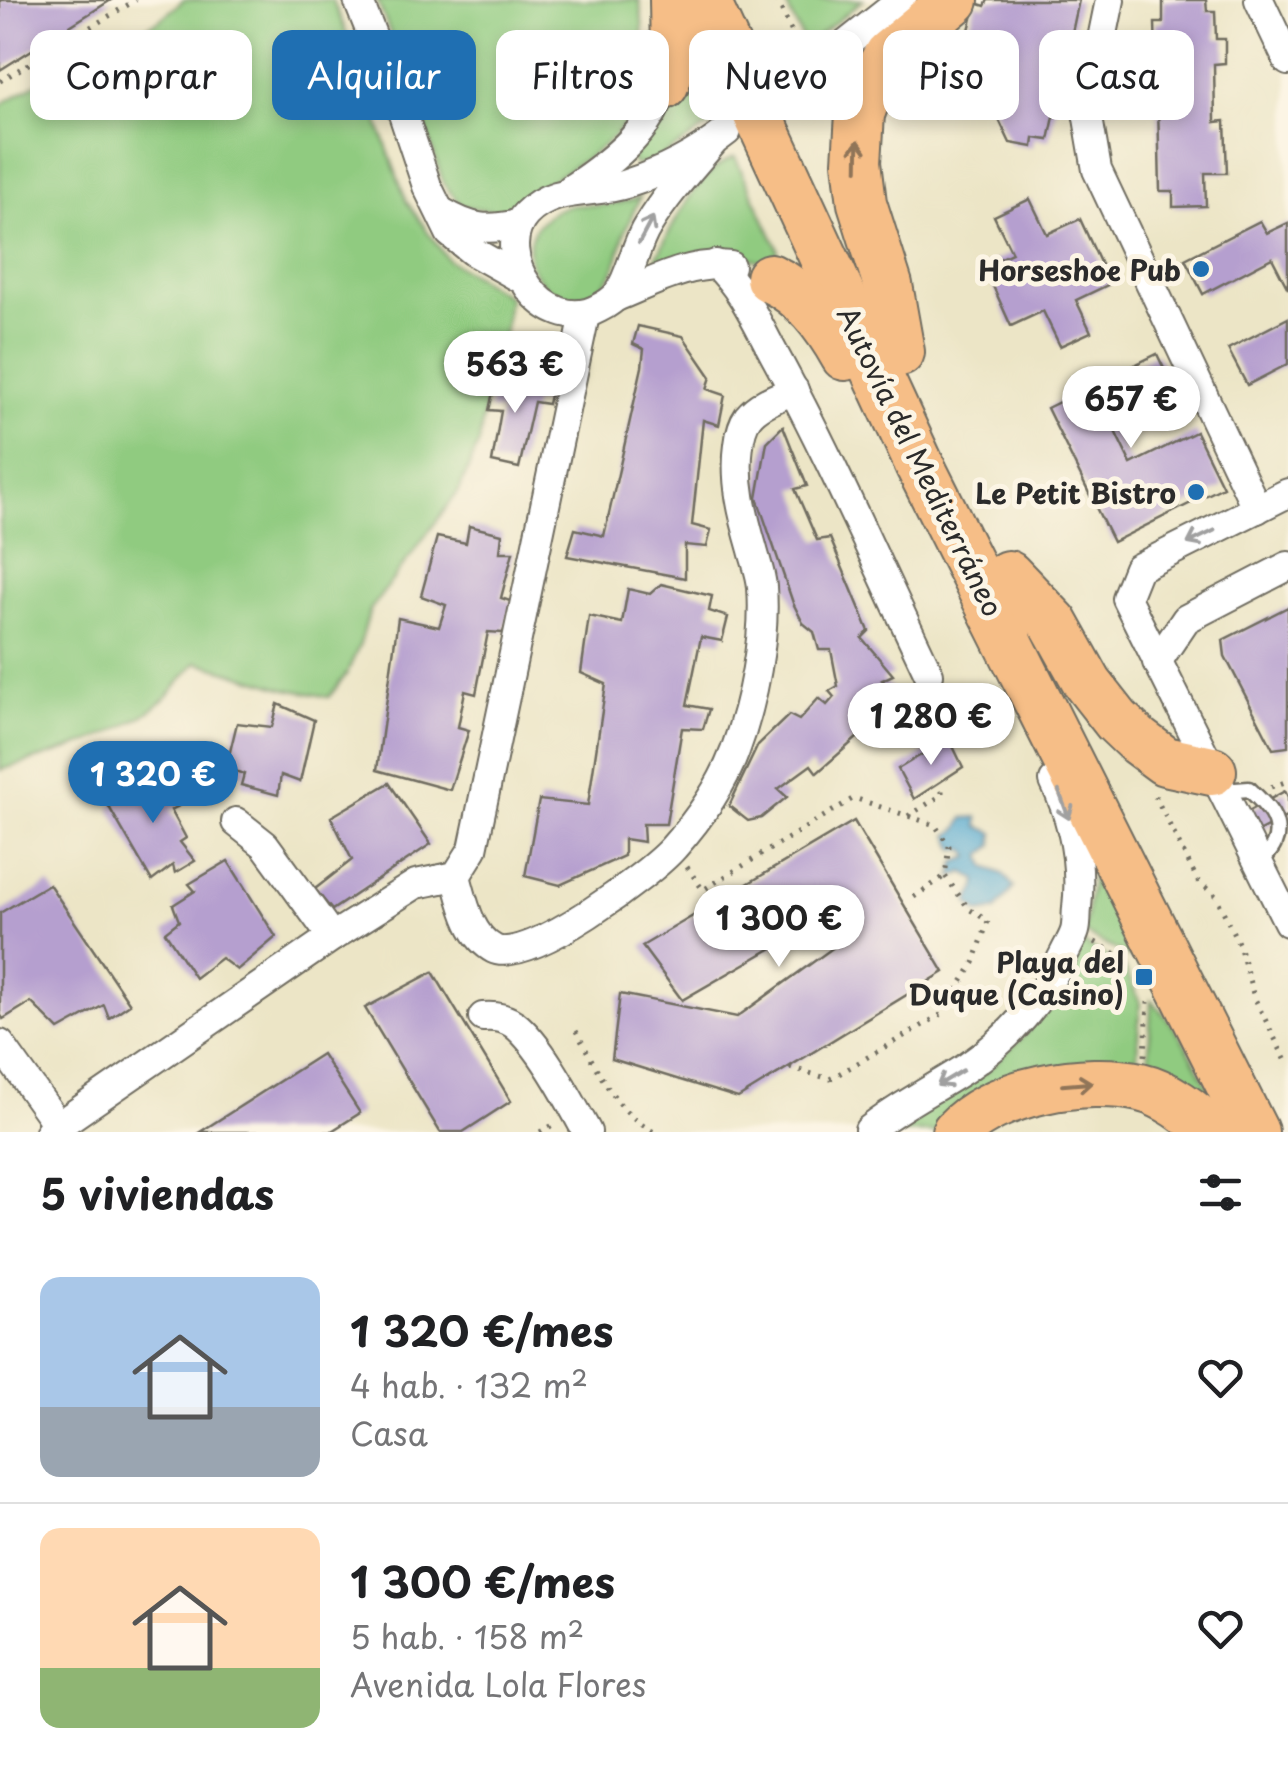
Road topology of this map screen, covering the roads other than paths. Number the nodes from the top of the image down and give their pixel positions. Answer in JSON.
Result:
{"nodes":[{"id":1,"x":358,"y":0,"type":"edge"},
{"id":2,"x":658,"y":0,"type":"edge"},
{"id":3,"x":674,"y":0,"type":"edge"},
{"id":4,"x":705,"y":0,"type":"edge"},
{"id":5,"x":738,"y":0,"type":"edge"},
{"id":6,"x":902,"y":0,"type":"edge"},
{"id":7,"x":954,"y":0,"type":"edge"},
{"id":8,"x":1110,"y":0,"type":"edge"},
{"id":9,"x":1259,"y":0,"type":"edge"},
{"id":10,"x":660,"y":30,"type":"edge"},
{"id":11,"x":863,"y":31,"type":"edge"},
{"id":12,"x":1288,"y":61,"type":"edge"},
{"id":13,"x":669,"y":71,"type":"edge"},
{"id":14,"x":648,"y":120,"type":"edge"},
{"id":15,"x":566,"y":193,"type":"junction"},
{"id":16,"x":437,"y":209,"type":"junction"},
{"id":17,"x":519,"y":224,"type":"junction"},
{"id":18,"x":716,"y":264,"type":"junction"},
{"id":19,"x":522,"y":278,"type":"junction"},
{"id":20,"x":616,"y":296,"type":"junction"},
{"id":21,"x":762,"y":298,"type":"junction"},
{"id":22,"x":584,"y":315,"type":"junction"},
{"id":23,"x":900,"y":352,"type":"junction"},
{"id":24,"x":794,"y":390,"type":"junction"},
{"id":25,"x":920,"y":466,"type":"junction"},
{"id":26,"x":1288,"y":493,"type":"edge"},
{"id":27,"x":1257,"y":509,"type":"junction"},
{"id":28,"x":1288,"y":566,"type":"edge"},
{"id":29,"x":1008,"y":575,"type":"junction"},
{"id":30,"x":1000,"y":627,"type":"junction"},
{"id":31,"x":1158,"y":662,"type":"junction"},
{"id":32,"x":929,"y":674,"type":"dead end"},
{"id":33,"x":1026,"y":716,"type":"joint"},
{"id":34,"x":1217,"y":781,"type":"junction"},
{"id":35,"x":236,"y":822,"type":"dead end"},
{"id":36,"x":456,"y":876,"type":"junction"},
{"id":37,"x":1288,"y":922,"type":"edge"},
{"id":38,"x":332,"y":938,"type":"junction"},
{"id":39,"x":483,"y":1017,"type":"dead end"},
{"id":40,"x":0,"y":1044,"type":"edge"},
{"id":41,"x":1288,"y":1128,"type":"edge"},
{"id":42,"x":54,"y":1129,"type":"edge"},
{"id":43,"x":871,"y":1131,"type":"edge"},
{"id":44,"x":587,"y":1132,"type":"edge"},
{"id":45,"x":956,"y":1132,"type":"edge"},
{"id":46,"x":1212,"y":1132,"type":"edge"},
{"id":47,"x":1254,"y":1132,"type":"edge"}],
"edges":[{"from":1,"to":16,"type":"street"},
{"from":2,"to":10,"type":"street"},
{"from":3,"to":13,"type":"highway"},
{"from":4,"to":25,"type":"highway","name":"Autovía del Mediterráneo"},
{"from":5,"to":23,"type":"highway","name":"Autovía del Mediterráneo"},
{"from":6,"to":11,"type":"street"},
{"from":23,"to":7,"type":"highway","one_way":true},
{"from":8,"to":27,"type":"street"},
{"from":9,"to":12,"type":"street"},
{"from":14,"to":15,"type":"street"},
{"from":15,"to":17,"type":"street"},
{"from":20,"to":15,"type":"street","one_way":true},
{"from":16,"to":17,"type":"street"},
{"from":16,"to":19,"type":"street"},
{"from":17,"to":19,"type":"street"},
{"from":18,"to":20,"type":"street"},
{"from":18,"to":21,"type":"street"},
{"from":18,"to":21,"type":"street"},
{"from":19,"to":22,"type":"street"},
{"from":20,"to":22,"type":"street"},
{"from":21,"to":24,"type":"street"},
{"from":21,"to":25,"type":"highway"},
{"from":22,"to":36,"type":"street"},
{"from":23,"to":29,"type":"highway","name":"Autovía del Mediterráneo"},
{"from":24,"to":32,"type":"street"},
{"from":24,"to":36,"type":"street"},
{"from":25,"to":30,"type":"highway","name":"Autovía del Mediterráneo"},
{"from":26,"to":27,"type":"street"},
{"from":27,"to":31,"type":"street","one_way":true},
{"from":28,"to":31,"type":"street"},
{"from":29,"to":34,"type":"highway"},
{"from":29,"to":41,"type":"highway","name":"Autovía del Mediterráneo"},
{"from":30,"to":33,"type":"highway"},
{"from":30,"to":47,"type":"highway","name":"Autovía del Mediterráneo"},
{"from":31,"to":34,"type":"street"},
{"from":33,"to":43,"type":"street","one_way":true},
{"from":34,"to":37,"type":"street"},
{"from":35,"to":38,"type":"street"},
{"from":36,"to":38,"type":"street"},
{"from":38,"to":42,"type":"street"},
{"from":39,"to":44,"type":"street"},
{"from":40,"to":42,"type":"street"},
{"from":45,"to":46,"type":"highway","one_way":true}]}
